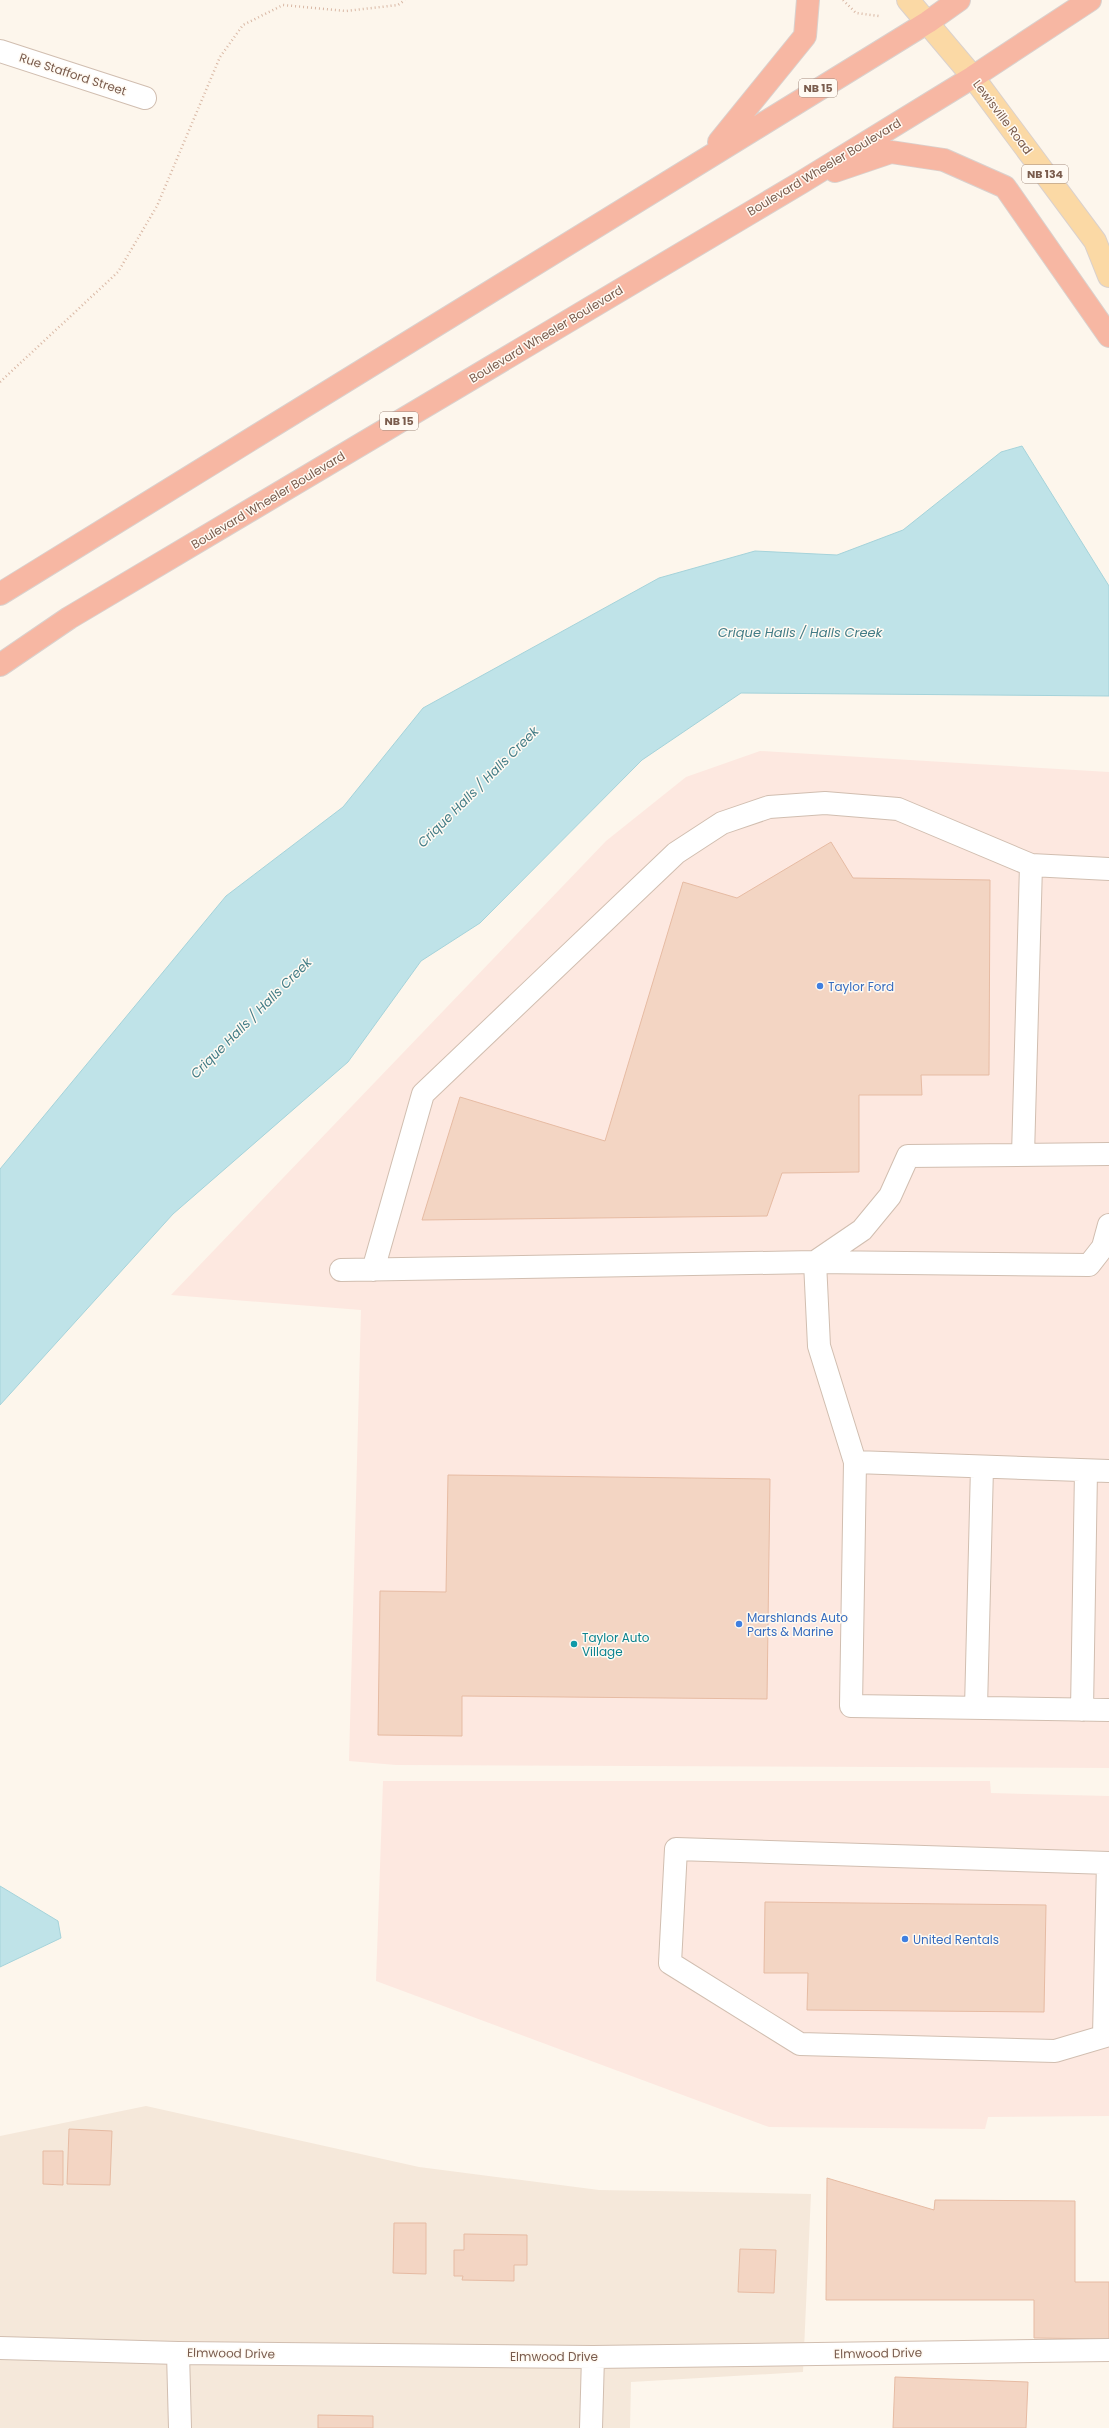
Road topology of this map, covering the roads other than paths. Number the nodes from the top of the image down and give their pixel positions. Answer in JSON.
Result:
{"nodes":[{"id":1,"x":808,"y":0,"type":"edge"},
{"id":2,"x":908,"y":0,"type":"edge"},
{"id":3,"x":960,"y":0,"type":"edge"},
{"id":4,"x":1090,"y":0,"type":"edge"},
{"id":5,"x":928,"y":22,"type":"junction"},
{"id":6,"x":0,"y":51,"type":"edge"},
{"id":7,"x":973,"y":77,"type":"junction"},
{"id":8,"x":145,"y":98,"type":"dead end"},
{"id":9,"x":709,"y":155,"type":"junction"},
{"id":10,"x":802,"y":182,"type":"junction"},
{"id":11,"x":1109,"y":276,"type":"edge"},
{"id":12,"x":1109,"y":336,"type":"edge"},
{"id":13,"x":0,"y":594,"type":"edge"},
{"id":14,"x":0,"y":665,"type":"edge"},
{"id":15,"x":1031,"y":866,"type":"junction"},
{"id":16,"x":1109,"y":869,"type":"edge"},
{"id":17,"x":1109,"y":1154,"type":"edge"},
{"id":18,"x":1023,"y":1155,"type":"junction"},
{"id":19,"x":1109,"y":1225,"type":"edge"},
{"id":20,"x":815,"y":1262,"type":"junction"},
{"id":21,"x":341,"y":1270,"type":"dead end"},
{"id":22,"x":373,"y":1270,"type":"junction"},
{"id":23,"x":855,"y":1462,"type":"junction"},
{"id":24,"x":982,"y":1467,"type":"junction"},
{"id":25,"x":1086,"y":1471,"type":"junction"},
{"id":26,"x":1109,"y":1471,"type":"edge"},
{"id":27,"x":976,"y":1708,"type":"junction"},
{"id":28,"x":1082,"y":1710,"type":"junction"},
{"id":29,"x":1109,"y":1710,"type":"edge"},
{"id":30,"x":1108,"y":1863,"type":"edge"},
{"id":31,"x":1106,"y":2035,"type":"edge"},
{"id":32,"x":0,"y":2348,"type":"edge"},
{"id":33,"x":1109,"y":2350,"type":"edge"},
{"id":34,"x":178,"y":2353,"type":"junction"},
{"id":35,"x":593,"y":2357,"type":"junction"},
{"id":36,"x":180,"y":2428,"type":"edge"},
{"id":37,"x":591,"y":2428,"type":"edge"}],
"edges":[{"from":1,"to":9,"type":"highway"},
{"from":2,"to":5,"type":"main road","name":"Lewisville Road"},
{"from":3,"to":5,"type":"highway","number":"NB 15"},
{"from":4,"to":7,"type":"highway","name":"Boulevard Wheeler Boulevard","number":"NB 15"},
{"from":5,"to":7,"type":"main road","name":"Lewisville Road","number":"NB 134"},
{"from":5,"to":9,"type":"highway","number":"NB 15"},
{"from":6,"to":8,"type":"street","name":"Rue Stafford Street"},
{"from":7,"to":10,"type":"highway","name":"Boulevard Wheeler Boulevard","number":"NB 15"},
{"from":7,"to":11,"type":"main road","name":"Lewisville Road","number":"NB 134"},
{"from":9,"to":13,"type":"highway","number":"NB 15"},
{"from":10,"to":12,"type":"highway"},
{"from":10,"to":14,"type":"highway","name":"Boulevard Wheeler Boulevard","number":"NB 15"},
{"from":15,"to":16,"type":"street"},
{"from":15,"to":18,"type":"street"},
{"from":15,"to":22,"type":"street"},
{"from":17,"to":18,"type":"street"},
{"from":18,"to":20,"type":"street"},
{"from":19,"to":20,"type":"street"},
{"from":20,"to":22,"type":"street"},
{"from":20,"to":23,"type":"street"},
{"from":21,"to":22,"type":"street"},
{"from":23,"to":24,"type":"street"},
{"from":23,"to":27,"type":"street"},
{"from":24,"to":25,"type":"street"},
{"from":24,"to":27,"type":"street"},
{"from":25,"to":26,"type":"street"},
{"from":25,"to":28,"type":"street"},
{"from":27,"to":28,"type":"street"},
{"from":28,"to":29,"type":"street"},
{"from":30,"to":31,"type":"street"},
{"from":30,"to":31,"type":"street"},
{"from":32,"to":34,"type":"street","name":"Elmwood Drive"},
{"from":33,"to":35,"type":"street","name":"Elmwood Drive"},
{"from":34,"to":35,"type":"street","name":"Elmwood Drive"},
{"from":34,"to":36,"type":"street"},
{"from":35,"to":37,"type":"street"}]}
